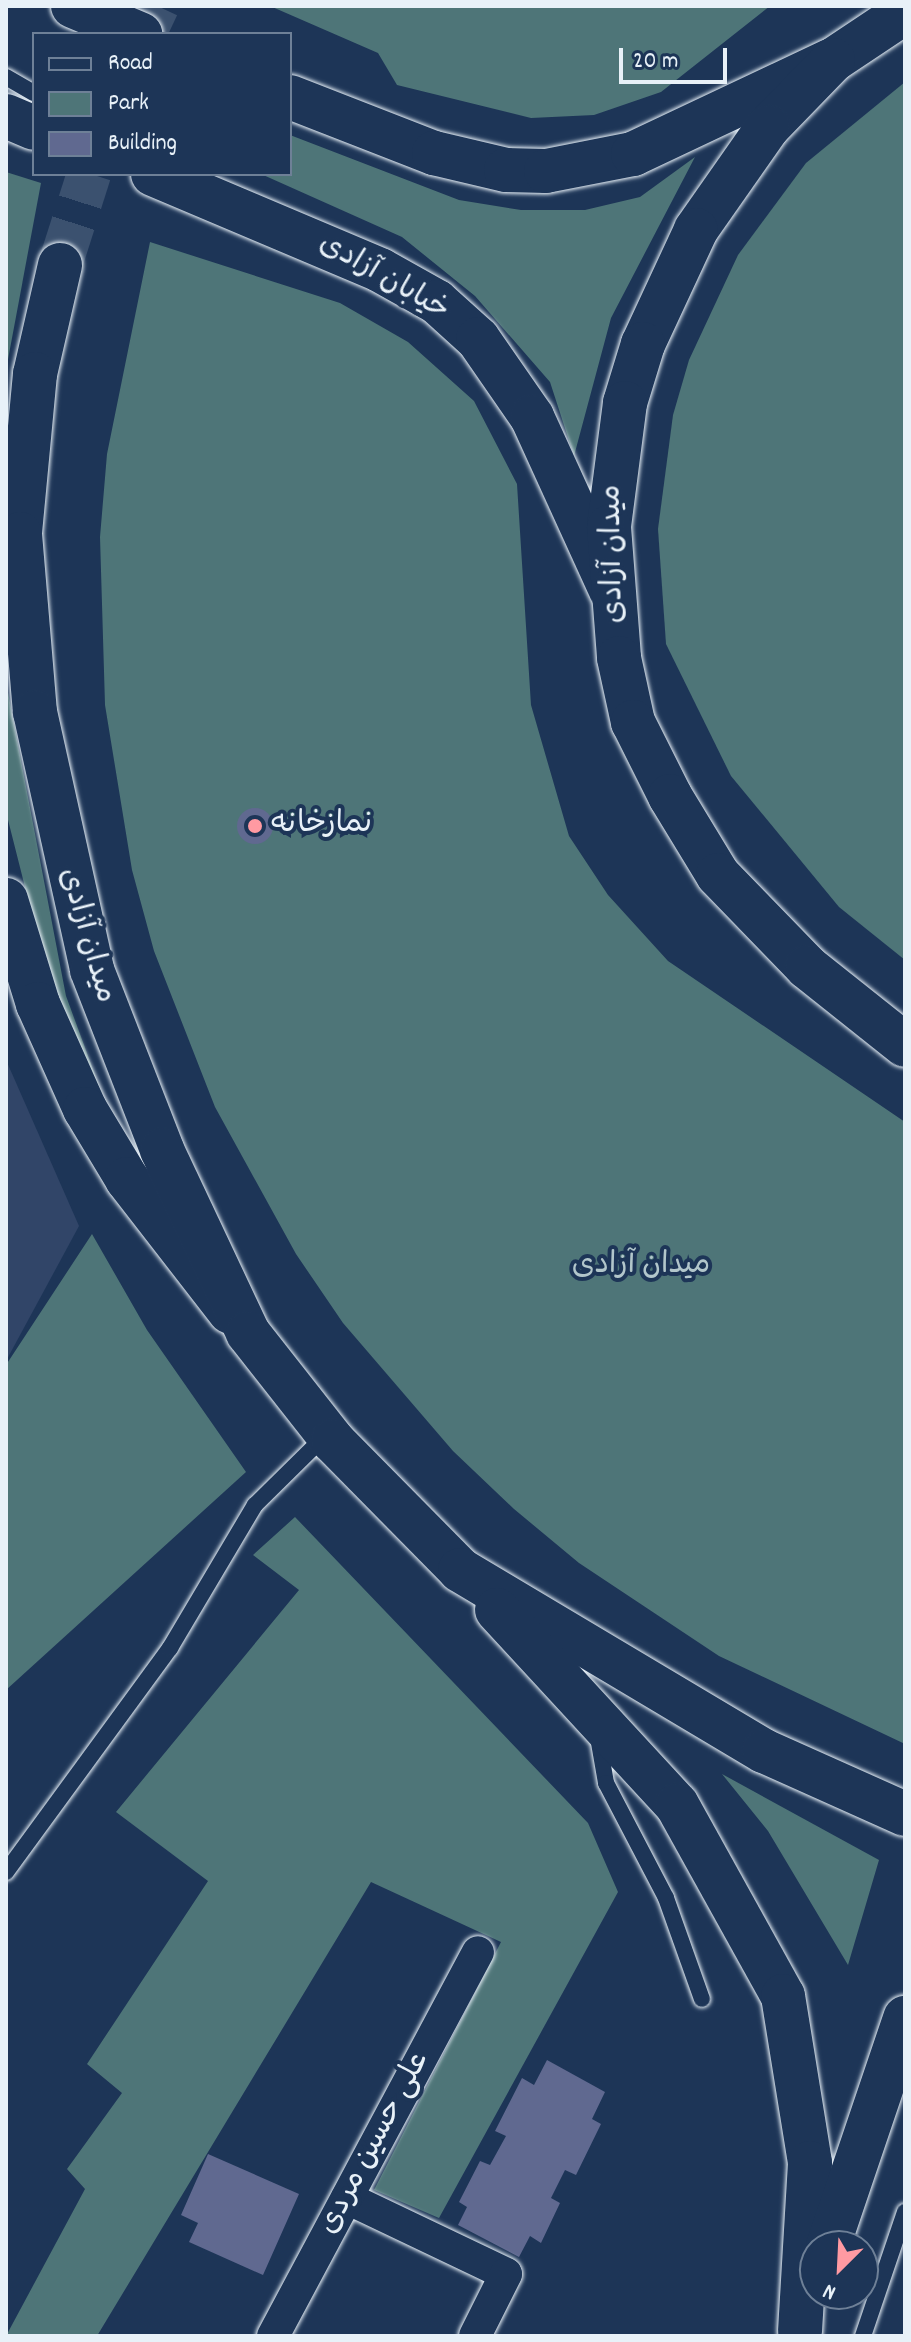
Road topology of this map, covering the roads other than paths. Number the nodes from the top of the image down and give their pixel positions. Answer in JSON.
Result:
{"nodes":[{"id":1,"x":73,"y":6,"type":"edge"},
{"id":2,"x":905,"y":12,"type":"edge"},
{"id":3,"x":135,"y":32,"type":"edge"},
{"id":4,"x":833,"y":60,"type":"junction"},
{"id":5,"x":6,"y":77,"type":"edge"},
{"id":6,"x":32,"y":92,"type":"edge"},
{"id":7,"x":292,"y":98,"type":"edge"},
{"id":8,"x":6,"y":116,"type":"edge"},
{"id":9,"x":32,"y":127,"type":"edge"},
{"id":10,"x":158,"y":176,"type":"edge"},
{"id":11,"x":192,"y":176,"type":"edge"},
{"id":12,"x":294,"y":229,"type":"junction"},
{"id":13,"x":60,"y":265,"type":"tunnel mouth"},
{"id":14,"x":611,"y":590,"type":"junction"},
{"id":15,"x":6,"y":900,"type":"edge"},
{"id":16,"x":905,"y":1045,"type":"edge"},
{"id":17,"x":248,"y":1333,"type":"junction"},
{"id":18,"x":327,"y":1433,"type":"junction"},
{"id":19,"x":460,"y":1570,"type":"junction"},
{"id":20,"x":595,"y":1716,"type":"junction"},
{"id":21,"x":905,"y":1814,"type":"edge"},
{"id":22,"x":6,"y":1872,"type":"edge"},
{"id":23,"x":478,"y":1952,"type":"dead end"},
{"id":24,"x":702,"y":1999,"type":"dead end"},
{"id":25,"x":905,"y":2018,"type":"edge"},
{"id":26,"x":898,"y":2054,"type":"edge"},
{"id":27,"x":347,"y":2198,"type":"junction"},
{"id":28,"x":905,"y":2212,"type":"edge"},
{"id":29,"x":834,"y":2230,"type":"edge"},
{"id":30,"x":807,"y":2310,"type":"edge"},
{"id":31,"x":799,"y":2333,"type":"edge"},
{"id":32,"x":273,"y":2336,"type":"edge"},
{"id":33,"x":475,"y":2336,"type":"edge"},
{"id":34,"x":863,"y":2336,"type":"edge"}],
"edges":[{"from":1,"to":3,"type":"main road"},
{"from":2,"to":4,"type":"main road","name":"میدان آزادی"},
{"from":4,"to":7,"type":"main road"},
{"from":4,"to":14,"type":"main road","name":"میدان آزادی"},
{"from":5,"to":6,"type":"lane"},
{"from":8,"to":9,"type":"main road"},
{"from":10,"to":12,"type":"main road","name":"خیابان آزادی"},
{"from":11,"to":12,"type":"lane"},
{"from":12,"to":14,"type":"main road","name":"خیابان آزادی"},
{"from":13,"to":17,"type":"main road","name":"میدان آزادی"},
{"from":14,"to":16,"type":"main road","name":"میدان آزادی"},
{"from":15,"to":17,"type":"main road"},
{"from":17,"to":18,"type":"main road","name":"میدان آزادی"},
{"from":18,"to":19,"type":"main road","name":"میدان آزادی"},
{"from":18,"to":22,"type":"lane"},
{"from":19,"to":20,"type":"main road"},
{"from":19,"to":21,"type":"main road","name":"میدان آزادی"},
{"from":20,"to":24,"type":"lane"},
{"from":20,"to":31,"type":"main road"},
{"from":23,"to":27,"type":"street","name":"علی حسین مردی"},
{"from":25,"to":26,"type":"main road"},
{"from":26,"to":29,"type":"main road"},
{"from":27,"to":32,"type":"street","name":"علی حسین مردی"},
{"from":27,"to":33,"type":"street"},
{"from":28,"to":34,"type":"lane"},
{"from":30,"to":31,"type":"main road"}]}
